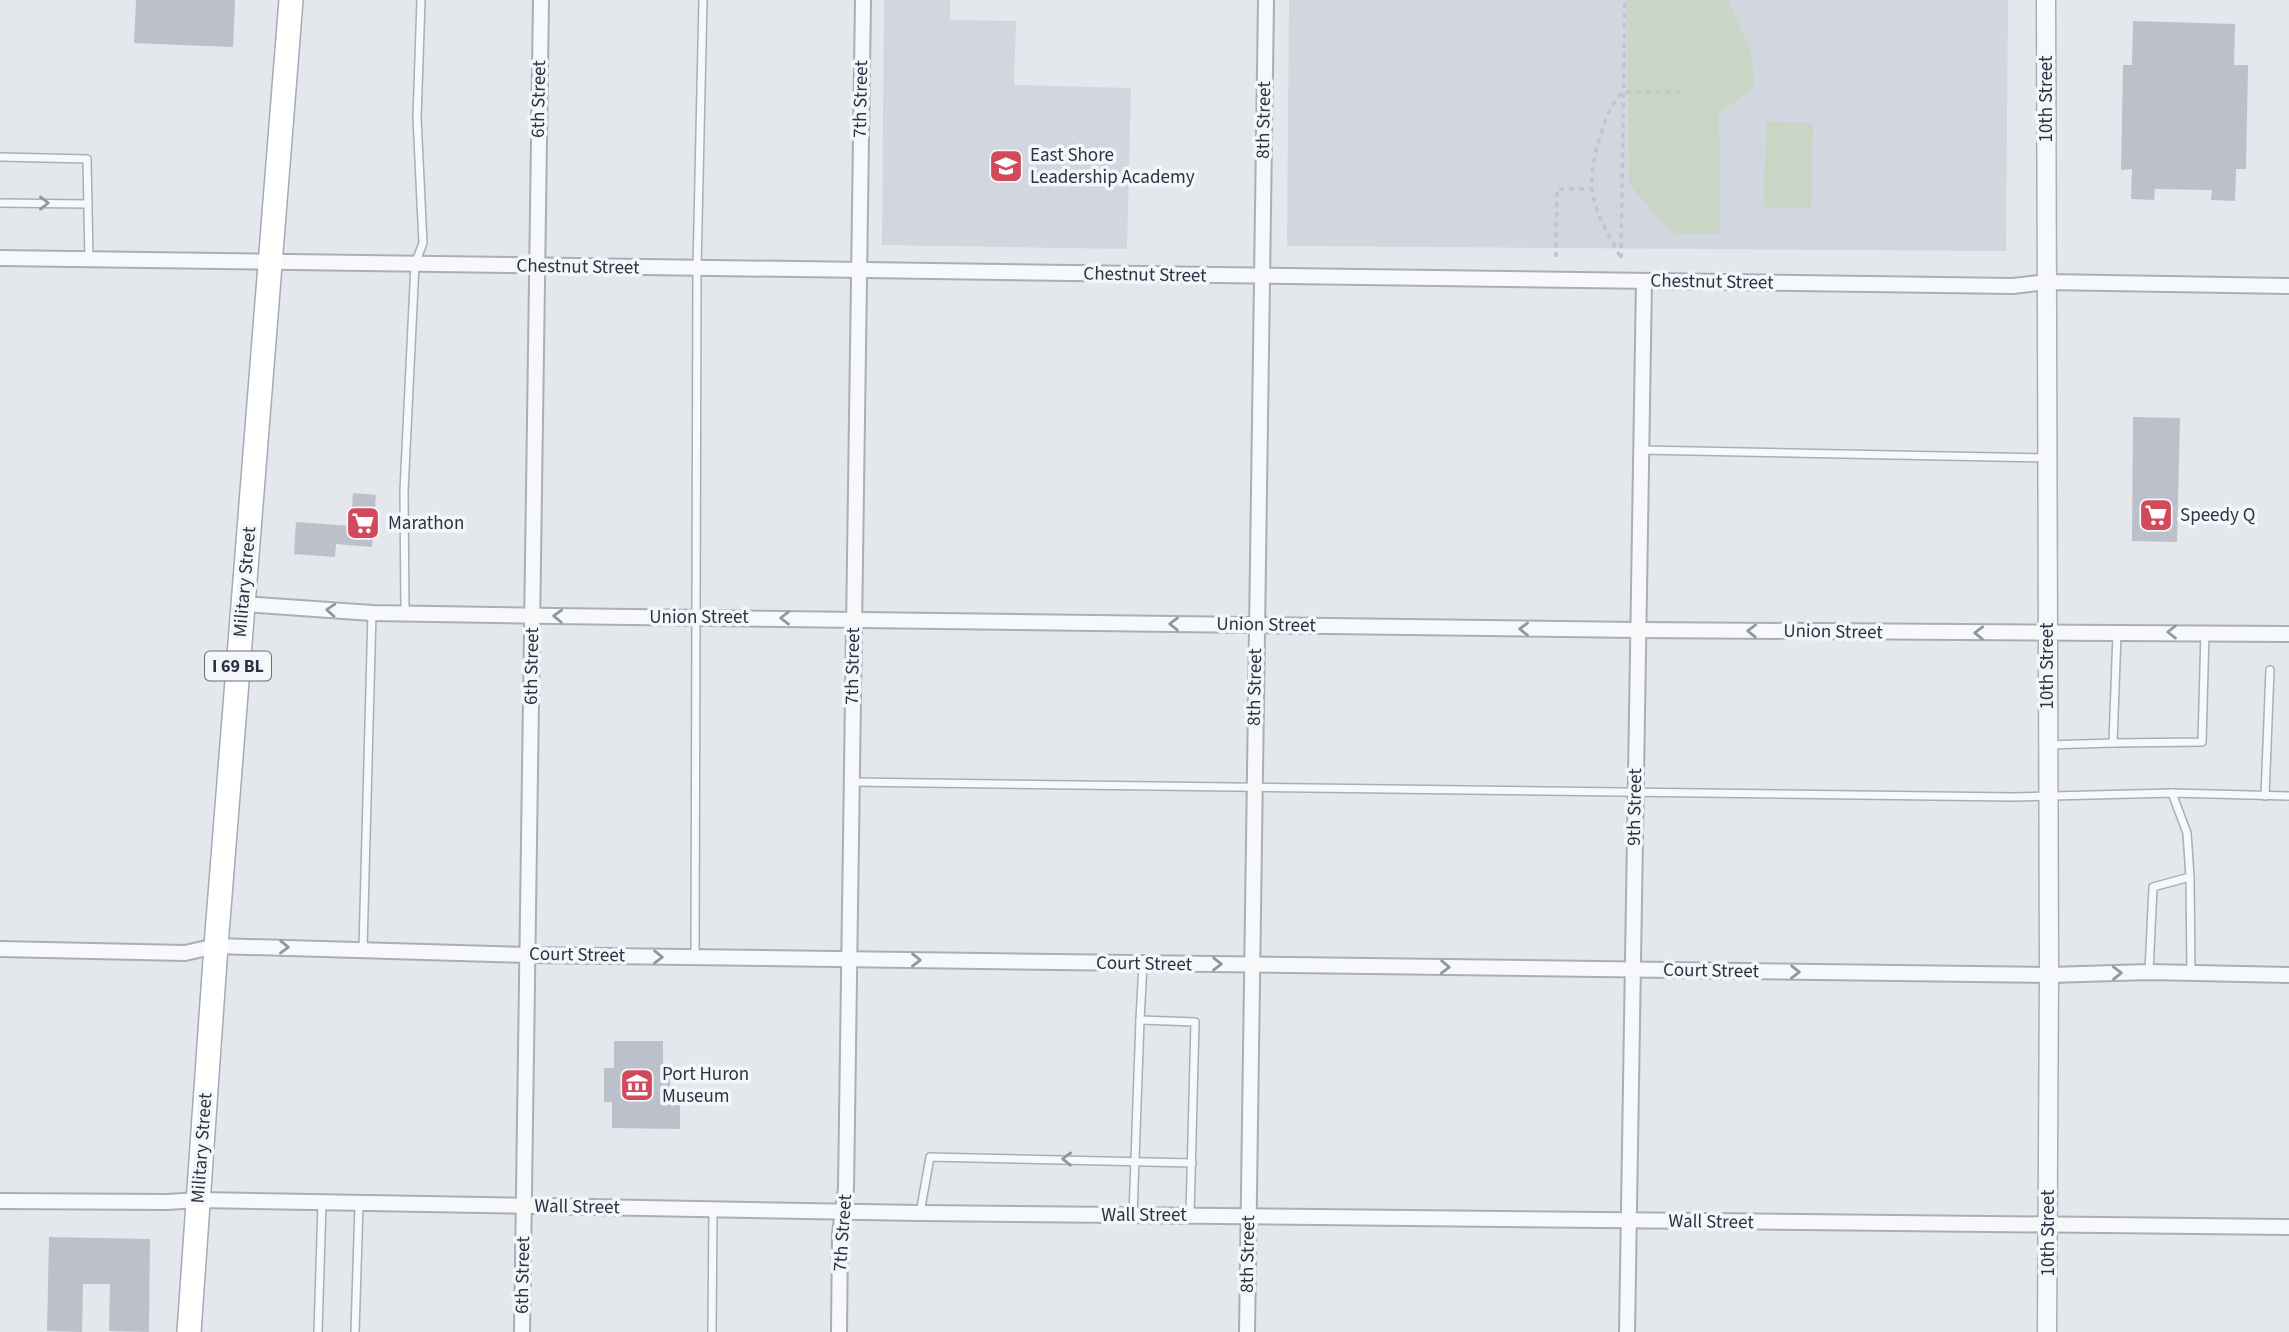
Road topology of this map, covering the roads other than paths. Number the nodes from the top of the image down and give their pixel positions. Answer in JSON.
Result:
{"nodes":[{"id":1,"x":291,"y":0,"type":"edge"},
{"id":2,"x":421,"y":0,"type":"edge"},
{"id":3,"x":541,"y":0,"type":"edge"},
{"id":4,"x":703,"y":0,"type":"edge"},
{"id":5,"x":863,"y":0,"type":"edge"},
{"id":6,"x":1266,"y":0,"type":"edge"},
{"id":7,"x":2046,"y":0,"type":"edge"},
{"id":8,"x":0,"y":157,"type":"edge"},
{"id":9,"x":0,"y":203,"type":"edge"},
{"id":10,"x":88,"y":204,"type":"junction"},
{"id":11,"x":0,"y":258,"type":"edge"},
{"id":12,"x":89,"y":259,"type":"junction"},
{"id":13,"x":271,"y":263,"type":"junction"},
{"id":14,"x":415,"y":264,"type":"junction"},
{"id":15,"x":536,"y":266,"type":"junction"},
{"id":16,"x":698,"y":268,"type":"junction"},
{"id":17,"x":858,"y":271,"type":"junction"},
{"id":18,"x":1262,"y":277,"type":"junction"},
{"id":19,"x":1644,"y":281,"type":"junction"},
{"id":20,"x":2047,"y":282,"type":"junction"},
{"id":21,"x":2289,"y":286,"type":"edge"},
{"id":22,"x":1641,"y":450,"type":"junction"},
{"id":23,"x":2046,"y":458,"type":"junction"},
{"id":24,"x":243,"y":604,"type":"junction"},
{"id":25,"x":372,"y":613,"type":"junction"},
{"id":26,"x":405,"y":613,"type":"junction"},
{"id":27,"x":533,"y":614,"type":"junction"},
{"id":28,"x":696,"y":617,"type":"junction"},
{"id":29,"x":854,"y":619,"type":"junction"},
{"id":30,"x":1256,"y":625,"type":"junction"},
{"id":31,"x":1636,"y":630,"type":"junction"},
{"id":32,"x":2117,"y":632,"type":"junction"},
{"id":33,"x":2205,"y":632,"type":"junction"},
{"id":34,"x":2047,"y":634,"type":"junction"},
{"id":35,"x":2289,"y":634,"type":"edge"},
{"id":36,"x":2270,"y":670,"type":"dead end"},
{"id":37,"x":2113,"y":743,"type":"junction"},
{"id":38,"x":2047,"y":745,"type":"junction"},
{"id":39,"x":851,"y":782,"type":"junction"},
{"id":40,"x":1254,"y":787,"type":"junction"},
{"id":41,"x":1635,"y":792,"type":"junction"},
{"id":42,"x":2172,"y":793,"type":"junction"},
{"id":43,"x":2265,"y":796,"type":"junction"},
{"id":44,"x":2289,"y":796,"type":"edge"},
{"id":45,"x":2047,"y":797,"type":"junction"},
{"id":46,"x":2190,"y":877,"type":"junction"},
{"id":47,"x":216,"y":946,"type":"junction"},
{"id":48,"x":363,"y":948,"type":"junction"},
{"id":49,"x":0,"y":949,"type":"edge"},
{"id":50,"x":528,"y":955,"type":"junction"},
{"id":51,"x":695,"y":957,"type":"junction"},
{"id":52,"x":848,"y":959,"type":"junction"},
{"id":53,"x":1143,"y":964,"type":"junction"},
{"id":54,"x":1252,"y":965,"type":"junction"},
{"id":55,"x":1634,"y":970,"type":"junction"},
{"id":56,"x":2149,"y":972,"type":"junction"},
{"id":57,"x":2191,"y":973,"type":"junction"},
{"id":58,"x":2049,"y":975,"type":"junction"},
{"id":59,"x":2289,"y":975,"type":"edge"},
{"id":60,"x":1140,"y":1020,"type":"junction"},
{"id":61,"x":1135,"y":1160,"type":"junction"},
{"id":62,"x":1192,"y":1163,"type":"junction"},
{"id":63,"x":199,"y":1200,"type":"junction"},
{"id":64,"x":0,"y":1201,"type":"edge"},
{"id":65,"x":322,"y":1204,"type":"junction"},
{"id":66,"x":359,"y":1205,"type":"junction"},
{"id":67,"x":524,"y":1206,"type":"junction"},
{"id":68,"x":713,"y":1209,"type":"junction"},
{"id":69,"x":842,"y":1212,"type":"junction"},
{"id":70,"x":920,"y":1213,"type":"junction"},
{"id":71,"x":1133,"y":1215,"type":"junction"},
{"id":72,"x":1190,"y":1215,"type":"junction"},
{"id":73,"x":1249,"y":1215,"type":"junction"},
{"id":74,"x":1629,"y":1221,"type":"junction"},
{"id":75,"x":2048,"y":1226,"type":"junction"},
{"id":76,"x":2289,"y":1227,"type":"edge"},
{"id":77,"x":189,"y":1332,"type":"edge"},
{"id":78,"x":318,"y":1332,"type":"edge"},
{"id":79,"x":355,"y":1332,"type":"edge"},
{"id":80,"x":522,"y":1332,"type":"edge"},
{"id":81,"x":712,"y":1332,"type":"edge"},
{"id":82,"x":839,"y":1332,"type":"edge"},
{"id":83,"x":1247,"y":1332,"type":"edge"},
{"id":84,"x":1627,"y":1332,"type":"edge"},
{"id":85,"x":2047,"y":1332,"type":"edge"}],
"edges":[{"from":1,"to":13,"type":"main road","name":"Military Street","number":"I 69 BL"},
{"from":2,"to":14,"type":"lane"},
{"from":3,"to":15,"type":"street","name":"6th Street"},
{"from":4,"to":16,"type":"lane"},
{"from":5,"to":17,"type":"street","name":"7th Street"},
{"from":6,"to":18,"type":"street","name":"8th Street"},
{"from":7,"to":20,"type":"street","name":"10th Street"},
{"from":8,"to":10,"type":"lane"},
{"from":9,"to":10,"type":"lane","one_way":true},
{"from":10,"to":12,"type":"lane"},
{"from":11,"to":12,"type":"street","name":"Chestnut Street"},
{"from":12,"to":13,"type":"street","name":"Chestnut Street"},
{"from":13,"to":14,"type":"street","name":"Chestnut Street"},
{"from":13,"to":24,"type":"main road","name":"Military Street","number":"I 69 BL"},
{"from":14,"to":15,"type":"street","name":"Chestnut Street"},
{"from":14,"to":26,"type":"lane"},
{"from":15,"to":16,"type":"street","name":"Chestnut Street"},
{"from":15,"to":27,"type":"street","name":"6th Street"},
{"from":16,"to":17,"type":"street","name":"Chestnut Street"},
{"from":16,"to":28,"type":"lane"},
{"from":17,"to":18,"type":"street","name":"Chestnut Street"},
{"from":17,"to":29,"type":"street","name":"7th Street"},
{"from":18,"to":19,"type":"street","name":"Chestnut Street"},
{"from":18,"to":30,"type":"street","name":"8th Street"},
{"from":19,"to":20,"type":"street","name":"Chestnut Street"},
{"from":19,"to":22,"type":"street","name":"9th Street"},
{"from":20,"to":21,"type":"street","name":"Chestnut Street"},
{"from":20,"to":23,"type":"street","name":"10th Street"},
{"from":22,"to":23,"type":"lane"},
{"from":22,"to":31,"type":"street","name":"9th Street"},
{"from":23,"to":34,"type":"street","name":"10th Street"},
{"from":25,"to":24,"type":"street","name":"Union Street","one_way":true},
{"from":24,"to":47,"type":"main road","name":"Military Street","number":"I 69 BL"},
{"from":25,"to":26,"type":"street","name":"Union Street"},
{"from":25,"to":48,"type":"lane"},
{"from":26,"to":27,"type":"street","name":"Union Street"},
{"from":28,"to":27,"type":"street","name":"Union Street","one_way":true},
{"from":27,"to":50,"type":"street","name":"6th Street"},
{"from":29,"to":28,"type":"street","name":"Union Street","one_way":true},
{"from":28,"to":51,"type":"lane"},
{"from":30,"to":29,"type":"street","name":"Union Street","one_way":true},
{"from":29,"to":39,"type":"street","name":"7th Street"},
{"from":31,"to":30,"type":"street","name":"Union Street","one_way":true},
{"from":30,"to":40,"type":"street","name":"8th Street"},
{"from":34,"to":31,"type":"street","name":"Union Street","one_way":true},
{"from":31,"to":41,"type":"street","name":"9th Street"},
{"from":33,"to":32,"type":"street","name":"Union Street","one_way":true},
{"from":32,"to":34,"type":"street","name":"Union Street"},
{"from":32,"to":37,"type":"lane"},
{"from":33,"to":35,"type":"street","name":"Union Street"},
{"from":33,"to":37,"type":"lane"},
{"from":34,"to":38,"type":"street","name":"10th Street"},
{"from":36,"to":43,"type":"lane"},
{"from":37,"to":38,"type":"lane"},
{"from":38,"to":45,"type":"street","name":"10th Street"},
{"from":39,"to":40,"type":"lane"},
{"from":39,"to":52,"type":"street","name":"7th Street"},
{"from":40,"to":41,"type":"lane"},
{"from":40,"to":54,"type":"street","name":"8th Street"},
{"from":41,"to":45,"type":"lane"},
{"from":41,"to":55,"type":"street","name":"9th Street"},
{"from":42,"to":43,"type":"lane"},
{"from":42,"to":45,"type":"lane"},
{"from":42,"to":46,"type":"lane"},
{"from":43,"to":44,"type":"lane"},
{"from":45,"to":58,"type":"street","name":"10th Street"},
{"from":46,"to":56,"type":"lane"},
{"from":46,"to":57,"type":"lane"},
{"from":47,"to":48,"type":"street","name":"Court Street","one_way":true},
{"from":47,"to":49,"type":"street","name":"Court Street"},
{"from":47,"to":63,"type":"main road","name":"Military Street","number":"I 69 BL"},
{"from":48,"to":50,"type":"street","name":"Court Street"},
{"from":50,"to":51,"type":"street","name":"Court Street","one_way":true},
{"from":50,"to":67,"type":"street","name":"6th Street"},
{"from":51,"to":52,"type":"street","name":"Court Street"},
{"from":52,"to":53,"type":"street","name":"Court Street","one_way":true},
{"from":52,"to":69,"type":"street","name":"7th Street"},
{"from":53,"to":54,"type":"street","name":"Court Street","one_way":true},
{"from":53,"to":60,"type":"lane"},
{"from":54,"to":55,"type":"street","name":"Court Street","one_way":true},
{"from":54,"to":73,"type":"street","name":"8th Street"},
{"from":55,"to":58,"type":"street","name":"Court Street","one_way":true},
{"from":55,"to":74,"type":"street","name":"9th Street"},
{"from":56,"to":57,"type":"street","name":"Court Street"},
{"from":58,"to":56,"type":"street","name":"Court Street","one_way":true},
{"from":57,"to":59,"type":"street","name":"Court Street"},
{"from":58,"to":75,"type":"street","name":"10th Street"},
{"from":60,"to":61,"type":"lane"},
{"from":60,"to":62,"type":"lane"},
{"from":61,"to":62,"type":"lane"},
{"from":61,"to":70,"type":"lane","one_way":true},
{"from":61,"to":71,"type":"lane"},
{"from":62,"to":72,"type":"lane"},
{"from":63,"to":64,"type":"street","name":"Wall Street"},
{"from":63,"to":65,"type":"street","name":"Wall Street"},
{"from":63,"to":77,"type":"main road","name":"Military Street","number":"I 69 BL"},
{"from":65,"to":66,"type":"street","name":"Wall Street"},
{"from":65,"to":78,"type":"lane"},
{"from":66,"to":67,"type":"street","name":"Wall Street"},
{"from":66,"to":79,"type":"lane"},
{"from":67,"to":68,"type":"street","name":"Wall Street"},
{"from":67,"to":80,"type":"street","name":"6th Street"},
{"from":68,"to":69,"type":"street","name":"Wall Street"},
{"from":68,"to":81,"type":"lane"},
{"from":69,"to":70,"type":"street","name":"Wall Street"},
{"from":69,"to":82,"type":"street","name":"7th Street"},
{"from":70,"to":71,"type":"street","name":"Wall Street"},
{"from":71,"to":72,"type":"street","name":"Wall Street"},
{"from":72,"to":73,"type":"street","name":"Wall Street"},
{"from":73,"to":74,"type":"street","name":"Wall Street"},
{"from":73,"to":83,"type":"street","name":"8th Street"},
{"from":74,"to":75,"type":"street","name":"Wall Street"},
{"from":74,"to":84,"type":"street","name":"9th Street"},
{"from":75,"to":76,"type":"street","name":"Wall Street"},
{"from":75,"to":85,"type":"street","name":"10th Street"}]}
